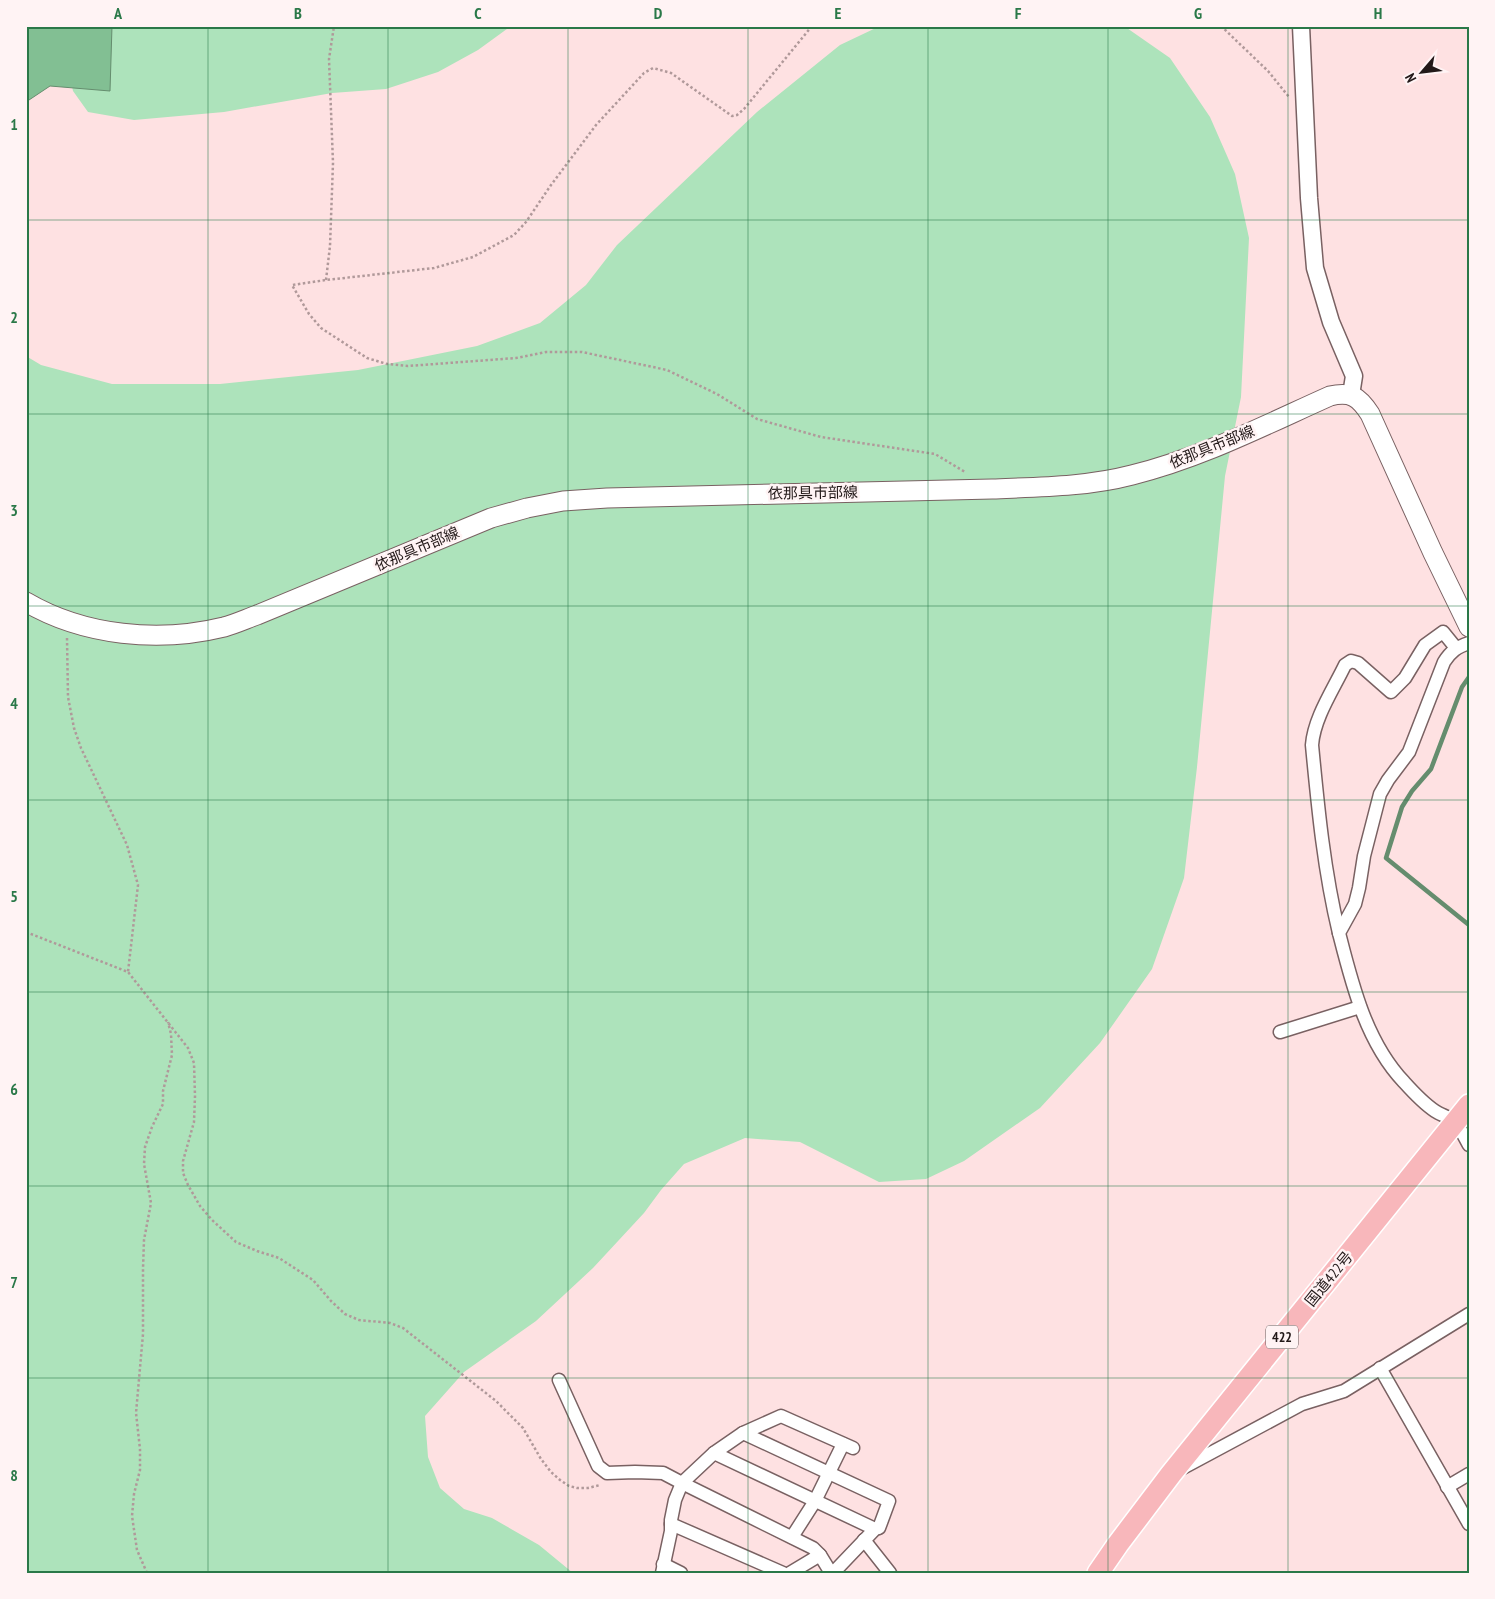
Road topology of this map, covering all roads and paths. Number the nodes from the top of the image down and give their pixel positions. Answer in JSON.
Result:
{"nodes":[{"id":1,"x":334,"y":26,"type":"edge"},
{"id":2,"x":812,"y":26,"type":"edge"},
{"id":3,"x":1221,"y":26,"type":"edge"},
{"id":4,"x":1301,"y":26,"type":"edge"},
{"id":5,"x":1305,"y":117,"type":"junction"},
{"id":6,"x":326,"y":280,"type":"junction"},
{"id":7,"x":1351,"y":395,"type":"junction"},
{"id":8,"x":967,"y":474,"type":"dead end"},
{"id":9,"x":26,"y":602,"type":"edge"},
{"id":10,"x":70,"y":622,"type":"junction"},
{"id":11,"x":1469,"y":627,"type":"edge"},
{"id":12,"x":1469,"y":643,"type":"edge"},
{"id":13,"x":1456,"y":648,"type":"junction"},
{"id":14,"x":26,"y":932,"type":"edge"},
{"id":15,"x":1338,"y":933,"type":"junction"},
{"id":16,"x":128,"y":972,"type":"junction"},
{"id":17,"x":1360,"y":1007,"type":"junction"},
{"id":18,"x":167,"y":1021,"type":"junction"},
{"id":19,"x":1280,"y":1032,"type":"dead end"},
{"id":20,"x":1469,"y":1105,"type":"edge"},
{"id":21,"x":1455,"y":1122,"type":"junction"},
{"id":22,"x":1469,"y":1145,"type":"edge"},
{"id":23,"x":1469,"y":1314,"type":"edge"},
{"id":24,"x":1380,"y":1368,"type":"junction"},
{"id":25,"x":559,"y":1380,"type":"dead end"},
{"id":26,"x":743,"y":1433,"type":"junction"},
{"id":27,"x":714,"y":1453,"type":"junction"},
{"id":28,"x":829,"y":1473,"type":"junction"},
{"id":29,"x":1171,"y":1474,"type":"junction"},
{"id":30,"x":1469,"y":1474,"type":"edge"},
{"id":31,"x":682,"y":1483,"type":"junction"},
{"id":32,"x":604,"y":1484,"type":"dead end"},
{"id":33,"x":1447,"y":1487,"type":"junction"},
{"id":34,"x":815,"y":1501,"type":"junction"},
{"id":35,"x":671,"y":1524,"type":"junction"},
{"id":36,"x":1469,"y":1524,"type":"edge"},
{"id":37,"x":875,"y":1528,"type":"junction"},
{"id":38,"x":792,"y":1537,"type":"junction"},
{"id":39,"x":864,"y":1540,"type":"junction"},
{"id":40,"x":820,"y":1555,"type":"junction"},
{"id":41,"x":662,"y":1568,"type":"edge"},
{"id":42,"x":147,"y":1573,"type":"edge"},
{"id":43,"x":681,"y":1573,"type":"edge"},
{"id":44,"x":783,"y":1573,"type":"edge"},
{"id":45,"x":790,"y":1573,"type":"edge"},
{"id":46,"x":832,"y":1573,"type":"edge"},
{"id":47,"x":890,"y":1573,"type":"edge"},
{"id":48,"x":1098,"y":1573,"type":"edge"}],
"edges":[{"from":1,"to":6,"type":"path"},
{"from":2,"to":6,"type":"path"},
{"from":3,"to":5,"type":"path"},
{"from":4,"to":5,"type":"street"},
{"from":5,"to":7,"type":"street"},
{"from":6,"to":8,"type":"path"},
{"from":7,"to":10,"type":"main road","name":"依那具市部線"},
{"from":7,"to":11,"type":"main road"},
{"from":9,"to":10,"type":"main road","name":"依那具市部線"},
{"from":10,"to":16,"type":"path"},
{"from":12,"to":13,"type":"street"},
{"from":13,"to":15,"type":"street"},
{"from":13,"to":15,"type":"street"},
{"from":14,"to":16,"type":"path"},
{"from":15,"to":17,"type":"street"},
{"from":16,"to":18,"type":"path"},
{"from":17,"to":19,"type":"street"},
{"from":17,"to":21,"type":"street"},
{"from":18,"to":32,"type":"path"},
{"from":18,"to":42,"type":"path"},
{"from":20,"to":21,"type":"highway","name":"国道422号","number":"422"},
{"from":21,"to":22,"type":"street"},
{"from":21,"to":29,"type":"highway","name":"国道422号","number":"422"},
{"from":23,"to":24,"type":"street"},
{"from":24,"to":29,"type":"street"},
{"from":24,"to":33,"type":"street"},
{"from":25,"to":31,"type":"street"},
{"from":26,"to":27,"type":"street"},
{"from":26,"to":28,"type":"street"},
{"from":26,"to":28,"type":"street"},
{"from":27,"to":31,"type":"street"},
{"from":27,"to":34,"type":"street"},
{"from":28,"to":34,"type":"street"},
{"from":28,"to":37,"type":"street"},
{"from":29,"to":48,"type":"highway","name":"国道422号","number":"422"},
{"from":30,"to":33,"type":"street"},
{"from":31,"to":35,"type":"street"},
{"from":31,"to":38,"type":"street"},
{"from":33,"to":36,"type":"street"},
{"from":34,"to":37,"type":"street"},
{"from":34,"to":38,"type":"street"},
{"from":35,"to":41,"type":"street"},
{"from":35,"to":44,"type":"street"},
{"from":37,"to":39,"type":"street"},
{"from":38,"to":40,"type":"street"},
{"from":39,"to":46,"type":"street"},
{"from":39,"to":47,"type":"street"},
{"from":40,"to":45,"type":"street"},
{"from":40,"to":46,"type":"street"},
{"from":41,"to":43,"type":"street"}]}
